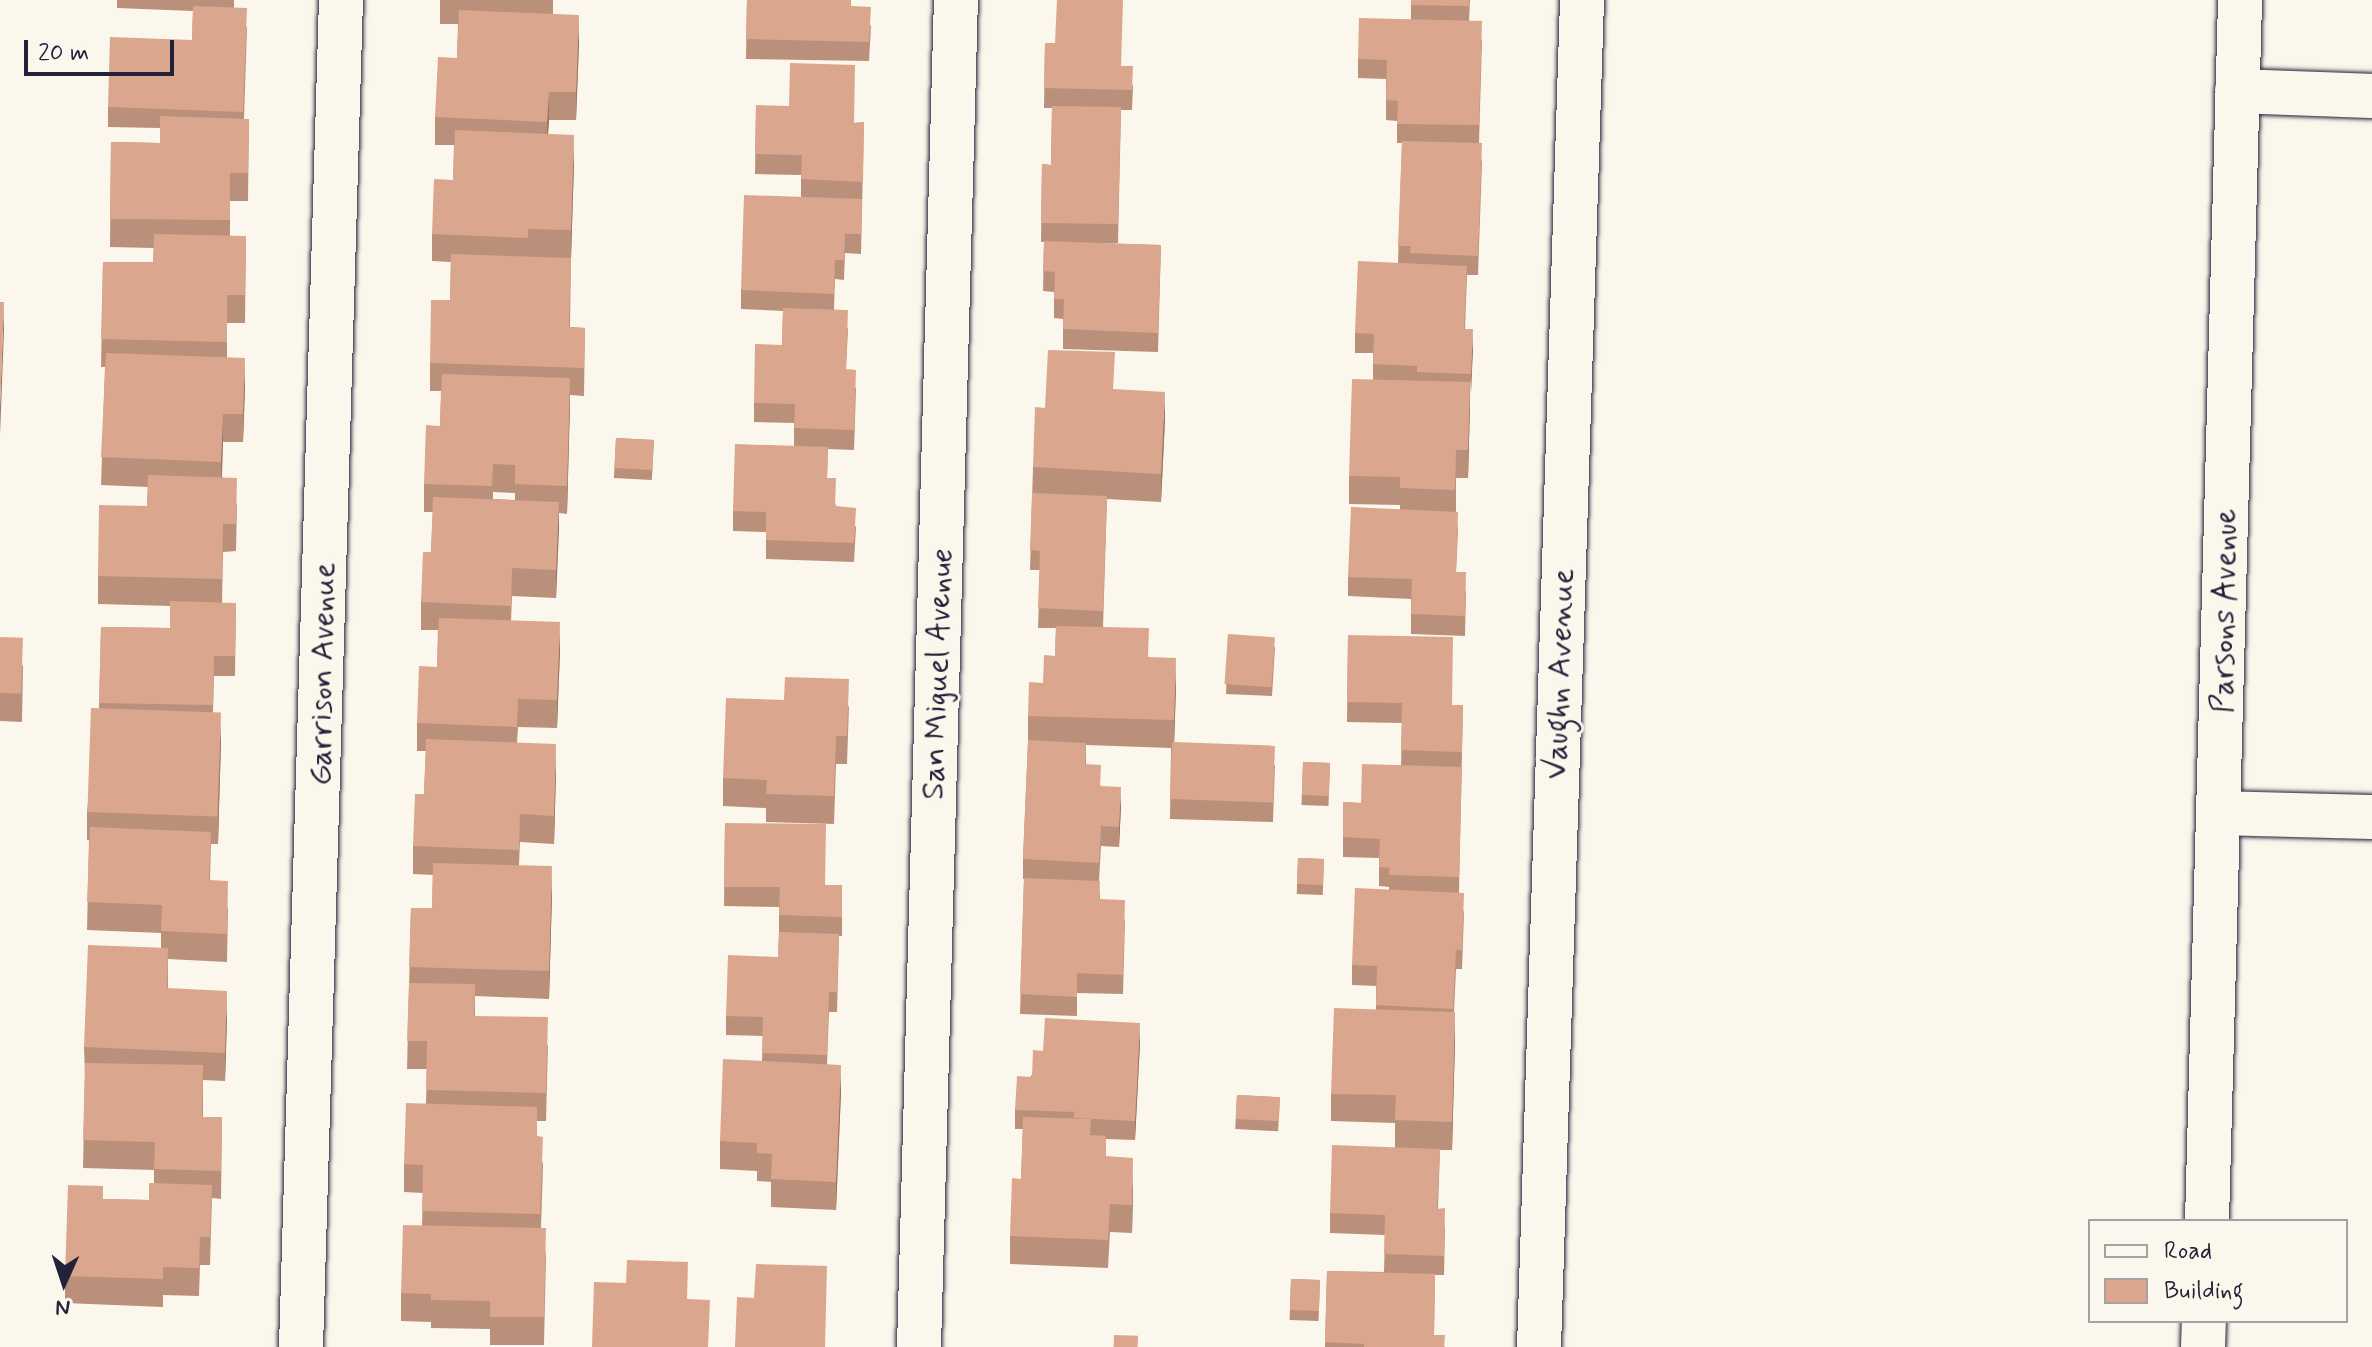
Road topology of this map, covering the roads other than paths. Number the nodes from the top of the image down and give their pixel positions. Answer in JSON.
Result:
{"nodes":[{"id":1,"x":341,"y":0,"type":"edge"},
{"id":2,"x":956,"y":0,"type":"edge"},
{"id":3,"x":1582,"y":0,"type":"edge"},
{"id":4,"x":2240,"y":0,"type":"edge"},
{"id":5,"x":2237,"y":91,"type":"junction"},
{"id":6,"x":2372,"y":96,"type":"edge"},
{"id":7,"x":2220,"y":813,"type":"junction"},
{"id":8,"x":2372,"y":817,"type":"edge"},
{"id":9,"x":2207,"y":1219,"type":"edge"},
{"id":10,"x":2204,"y":1323,"type":"edge"},
{"id":11,"x":301,"y":1347,"type":"edge"},
{"id":12,"x":919,"y":1347,"type":"edge"},
{"id":13,"x":1539,"y":1347,"type":"edge"},
{"id":14,"x":2203,"y":1347,"type":"edge"}],
"edges":[{"from":1,"to":11,"type":"street","name":"Garrison Avenue"},
{"from":2,"to":12,"type":"street","name":"San Miguel Avenue"},
{"from":3,"to":13,"type":"street","name":"Vaughn Avenue"},
{"from":4,"to":5,"type":"street","name":"Parsons Avenue"},
{"from":5,"to":6,"type":"street"},
{"from":5,"to":7,"type":"street","name":"Parsons Avenue"},
{"from":7,"to":8,"type":"street"},
{"from":7,"to":9,"type":"street","name":"Parsons Avenue"},
{"from":10,"to":14,"type":"street"}]}
